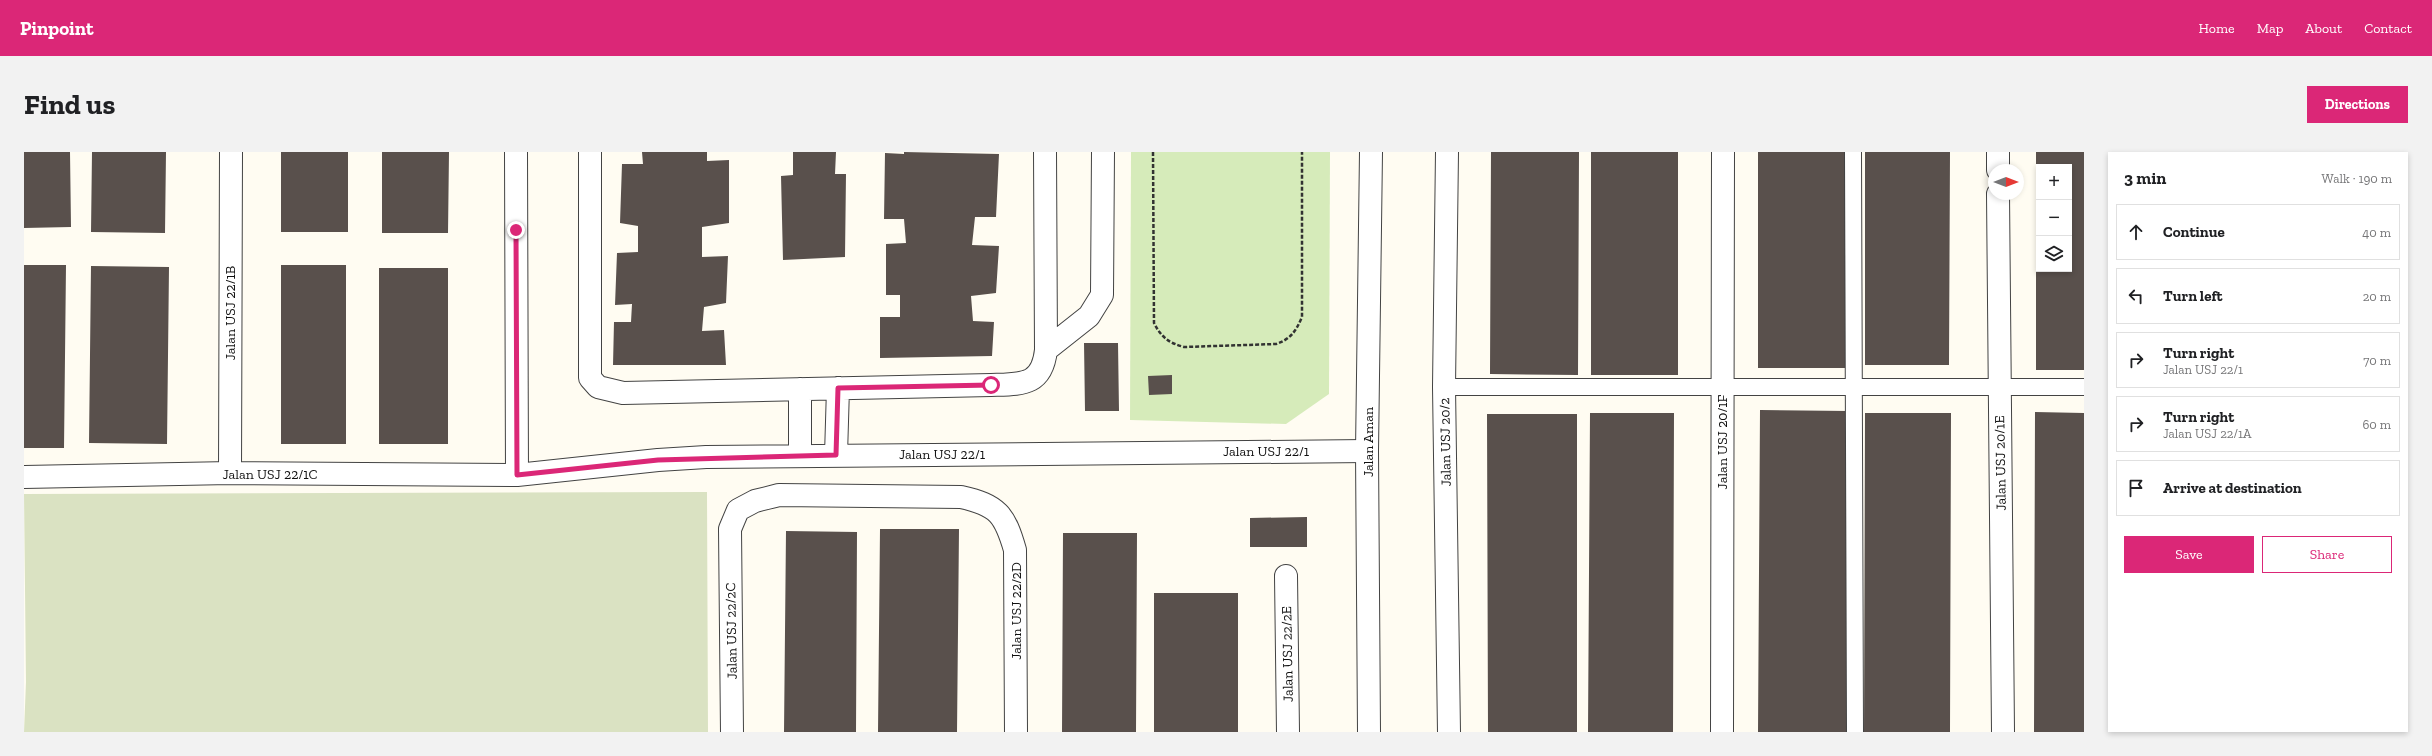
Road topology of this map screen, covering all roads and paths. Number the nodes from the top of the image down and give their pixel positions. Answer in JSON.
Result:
{"nodes":[{"id":1,"x":231,"y":152,"type":"edge"},
{"id":2,"x":516,"y":152,"type":"edge"},
{"id":3,"x":590,"y":152,"type":"edge"},
{"id":4,"x":1045,"y":152,"type":"edge"},
{"id":5,"x":1103,"y":152,"type":"edge"},
{"id":6,"x":1152,"y":152,"type":"edge"},
{"id":7,"x":1302,"y":152,"type":"edge"},
{"id":8,"x":1371,"y":152,"type":"edge"},
{"id":9,"x":1447,"y":152,"type":"edge"},
{"id":10,"x":1723,"y":152,"type":"edge"},
{"id":11,"x":1852,"y":152,"type":"edge"},
{"id":12,"x":1998,"y":152,"type":"edge"},
{"id":13,"x":1998,"y":164,"type":"edge"},
{"id":14,"x":1998,"y":200,"type":"edge"},
{"id":15,"x":1046,"y":350,"type":"junction"},
{"id":16,"x":1444,"y":387,"type":"junction"},
{"id":17,"x":1722,"y":387,"type":"junction"},
{"id":18,"x":1854,"y":387,"type":"junction"},
{"id":19,"x":1999,"y":387,"type":"junction"},
{"id":20,"x":2084,"y":387,"type":"edge"},
{"id":21,"x":838,"y":388,"type":"junction"},
{"id":22,"x":800,"y":389,"type":"junction"},
{"id":23,"x":1368,"y":451,"type":"junction"},
{"id":24,"x":800,"y":455,"type":"junction"},
{"id":25,"x":836,"y":455,"type":"junction"},
{"id":26,"x":230,"y":473,"type":"junction"},
{"id":27,"x":517,"y":475,"type":"junction"},
{"id":28,"x":24,"y":477,"type":"edge"},
{"id":29,"x":983,"y":502,"type":"joint"},
{"id":30,"x":1286,"y":576,"type":"dead end"},
{"id":31,"x":732,"y":732,"type":"edge"},
{"id":32,"x":1016,"y":732,"type":"edge"},
{"id":33,"x":1288,"y":732,"type":"edge"},
{"id":34,"x":1369,"y":732,"type":"edge"},
{"id":35,"x":1449,"y":732,"type":"edge"},
{"id":36,"x":1722,"y":732,"type":"edge"},
{"id":37,"x":1854,"y":732,"type":"edge"},
{"id":38,"x":2003,"y":732,"type":"edge"}],
"edges":[{"from":1,"to":26,"type":"street","name":"Jalan USJ 22/1B"},
{"from":2,"to":27,"type":"street"},
{"from":3,"to":22,"type":"street"},
{"from":4,"to":15,"type":"street"},
{"from":5,"to":15,"type":"street"},
{"from":6,"to":7,"type":"path"},
{"from":8,"to":23,"type":"street","name":"Jalan Aman"},
{"from":9,"to":16,"type":"street","name":"Jalan USJ 20/2"},
{"from":10,"to":17,"type":"street","name":"Jalan USJ 20/1F"},
{"from":11,"to":18,"type":"lane"},
{"from":12,"to":13,"type":"street"},
{"from":14,"to":19,"type":"street","name":"Jalan USJ 20/1E"},
{"from":15,"to":21,"type":"street"},
{"from":16,"to":17,"type":"lane"},
{"from":16,"to":35,"type":"street","name":"Jalan USJ 20/2"},
{"from":17,"to":18,"type":"lane"},
{"from":17,"to":36,"type":"street","name":"Jalan USJ 20/1F"},
{"from":18,"to":19,"type":"lane"},
{"from":18,"to":37,"type":"lane"},
{"from":19,"to":20,"type":"lane"},
{"from":19,"to":38,"type":"street","name":"Jalan USJ 20/1E"},
{"from":21,"to":22,"type":"street"},
{"from":21,"to":25,"type":"street"},
{"from":22,"to":24,"type":"street"},
{"from":23,"to":25,"type":"street","name":"Jalan USJ 22/1"},
{"from":23,"to":34,"type":"street","name":"Jalan Aman"},
{"from":24,"to":25,"type":"street","name":"Jalan USJ 22/1"},
{"from":24,"to":27,"type":"street","name":"Jalan USJ 22/1"},
{"from":26,"to":27,"type":"street","name":"Jalan USJ 22/1C"},
{"from":26,"to":28,"type":"street","name":"Jalan USJ 22/1C"},
{"from":29,"to":31,"type":"street","name":"Jalan USJ 22/2C"},
{"from":29,"to":32,"type":"street","name":"Jalan USJ 22/2D"},
{"from":30,"to":33,"type":"street","name":"Jalan USJ 22/2E"}]}
